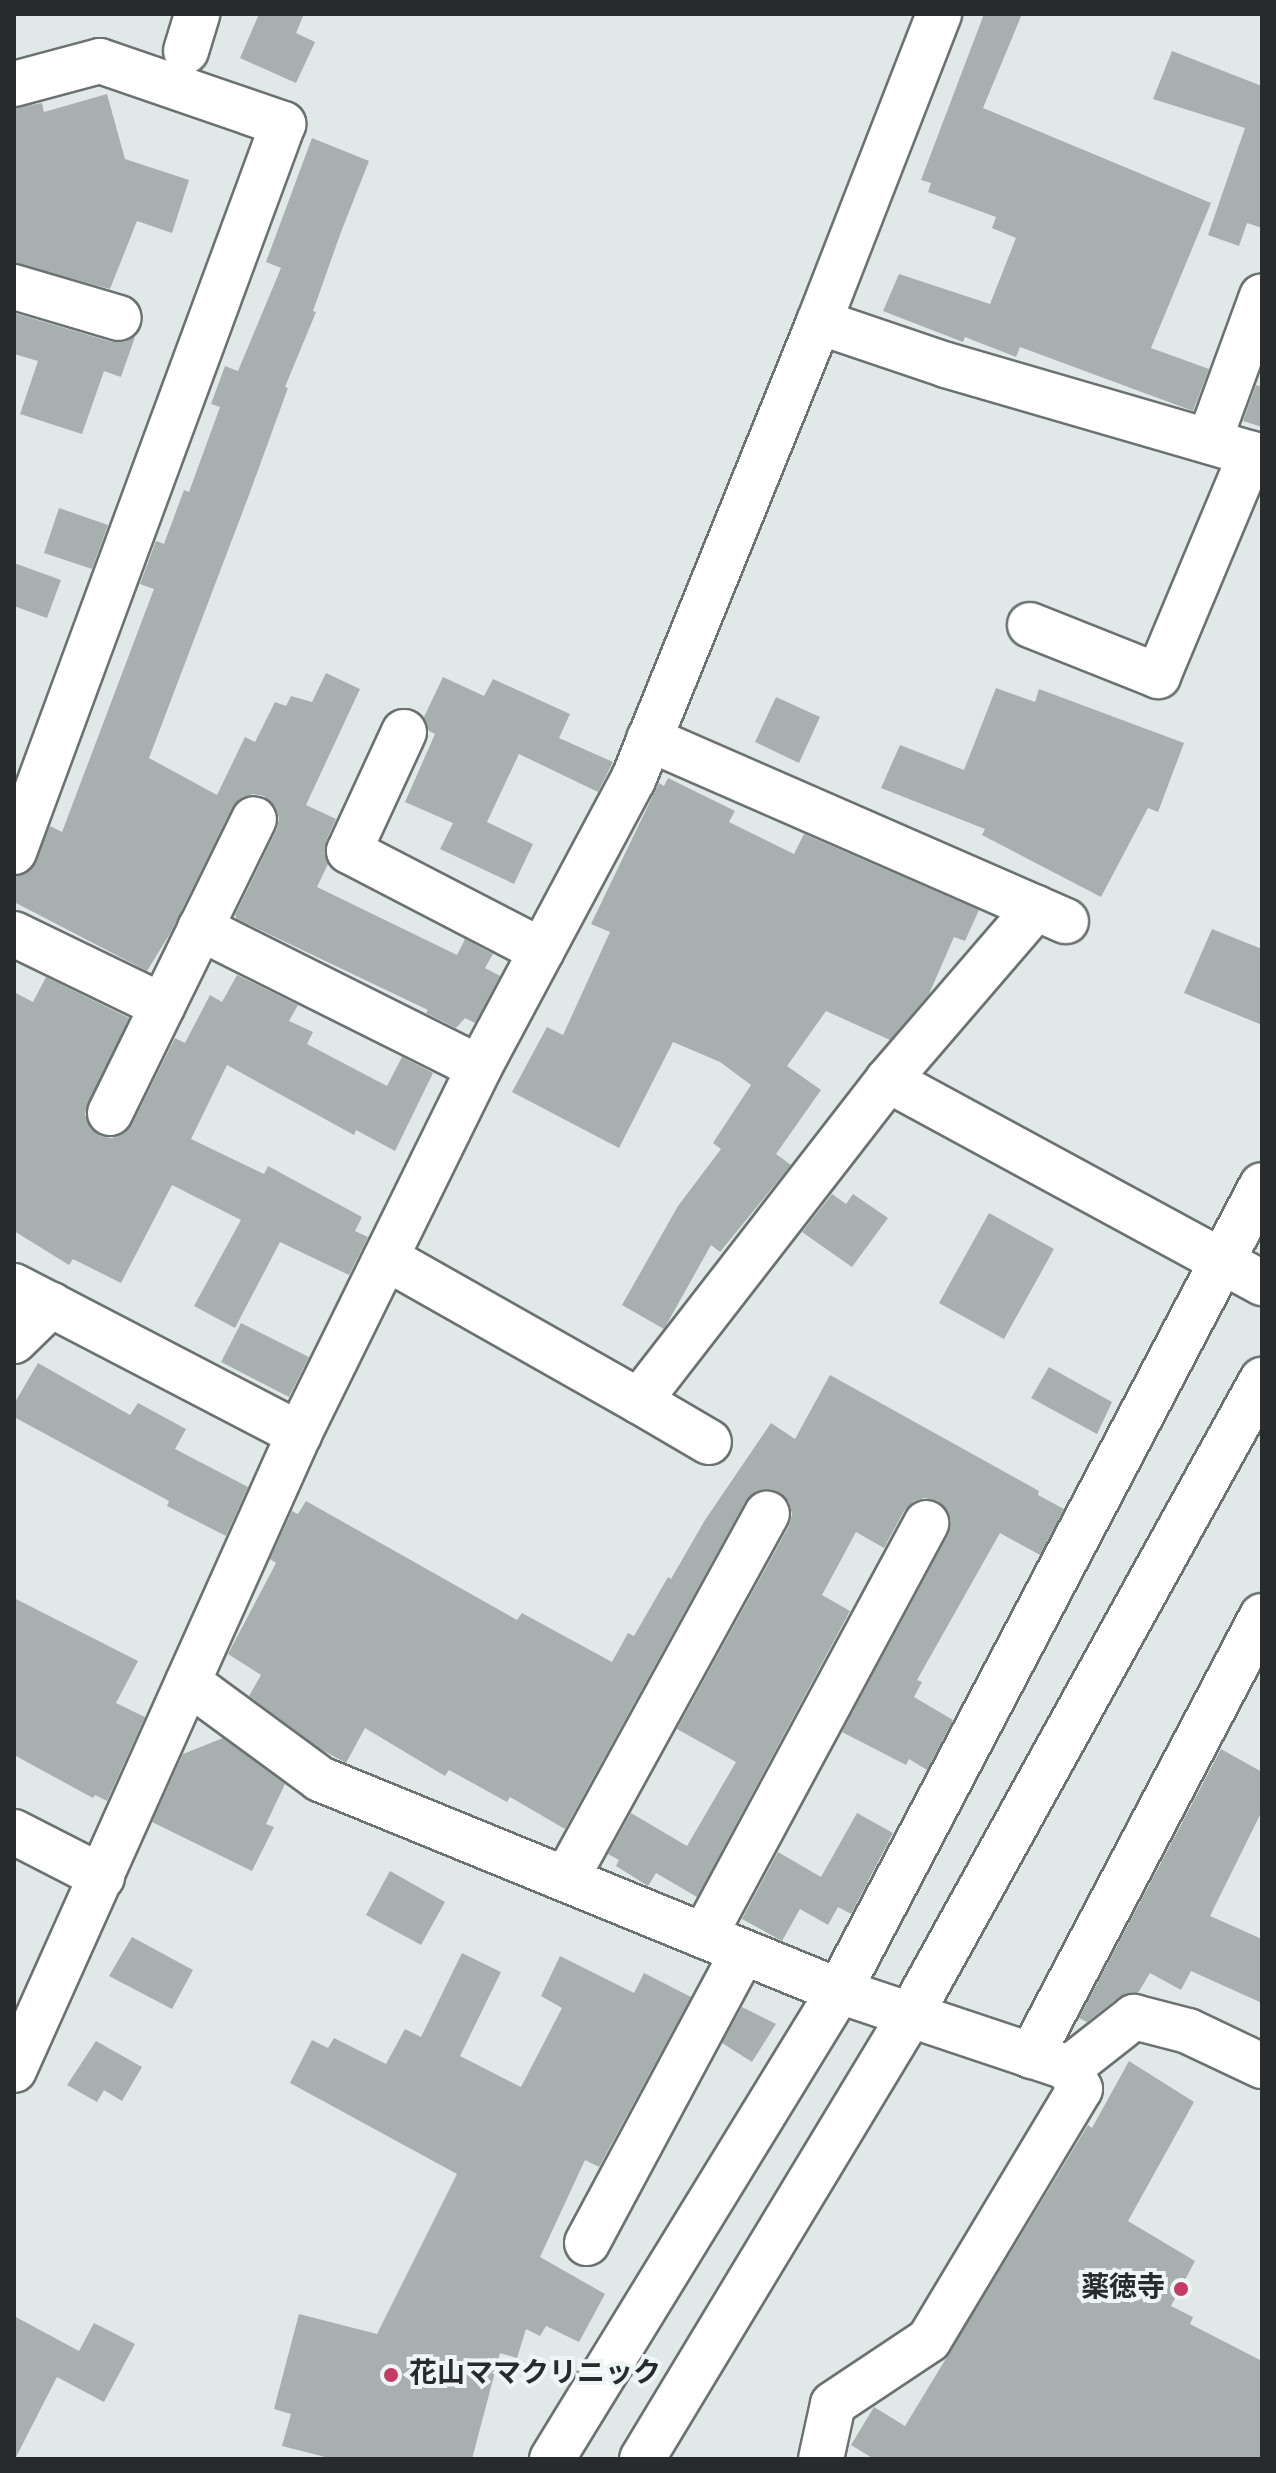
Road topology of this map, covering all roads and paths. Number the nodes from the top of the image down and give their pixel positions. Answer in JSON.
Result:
{"nodes":[{"id":1,"x":939,"y":14,"type":"edge"},
{"id":2,"x":14,"y":84,"type":"edge"},
{"id":3,"x":14,"y":287,"type":"edge"},
{"id":4,"x":1262,"y":296,"type":"edge"},
{"id":5,"x":119,"y":318,"type":"dead end"},
{"id":6,"x":819,"y":322,"type":"junction"},
{"id":7,"x":1209,"y":441,"type":"junction"},
{"id":8,"x":1257,"y":455,"type":"edge"},
{"id":9,"x":1030,"y":625,"type":"dead end"},
{"id":10,"x":404,"y":732,"type":"dead end"},
{"id":11,"x":649,"y":739,"type":"junction"},
{"id":12,"x":254,"y":819,"type":"dead end"},
{"id":13,"x":14,"y":852,"type":"edge"},
{"id":14,"x":200,"y":928,"type":"junction"},
{"id":15,"x":14,"y":934,"type":"edge"},
{"id":16,"x":542,"y":951,"type":"junction"},
{"id":17,"x":162,"y":1006,"type":"junction"},
{"id":18,"x":479,"y":1068,"type":"junction"},
{"id":19,"x":888,"y":1080,"type":"junction"},
{"id":20,"x":110,"y":1113,"type":"dead end"},
{"id":21,"x":1262,"y":1185,"type":"edge"},
{"id":22,"x":386,"y":1258,"type":"junction"},
{"id":23,"x":1222,"y":1261,"type":"junction"},
{"id":24,"x":1262,"y":1283,"type":"edge"},
{"id":25,"x":33,"y":1295,"type":"edge"},
{"id":26,"x":14,"y":1341,"type":"edge"},
{"id":27,"x":1262,"y":1380,"type":"edge"},
{"id":28,"x":639,"y":1401,"type":"junction"},
{"id":29,"x":299,"y":1434,"type":"junction"},
{"id":30,"x":709,"y":1442,"type":"dead end"},
{"id":31,"x":767,"y":1514,"type":"dead end"},
{"id":32,"x":926,"y":1523,"type":"dead end"},
{"id":33,"x":1262,"y":1616,"type":"edge"},
{"id":34,"x":188,"y":1682,"type":"junction"},
{"id":35,"x":14,"y":1832,"type":"edge"},
{"id":36,"x":102,"y":1877,"type":"junction"},
{"id":37,"x":566,"y":1879,"type":"junction"},
{"id":38,"x":724,"y":1944,"type":"junction"},
{"id":39,"x":839,"y":1991,"type":"junction"},
{"id":40,"x":911,"y":2014,"type":"junction"},
{"id":41,"x":1050,"y":2062,"type":"junction"},
{"id":42,"x":1262,"y":2066,"type":"edge"},
{"id":43,"x":14,"y":2070,"type":"edge"},
{"id":44,"x":587,"y":2243,"type":"dead end"},
{"id":45,"x":552,"y":2459,"type":"edge"},
{"id":46,"x":642,"y":2459,"type":"edge"},
{"id":47,"x":821,"y":2459,"type":"edge"}],
"edges":[{"from":1,"to":6,"type":"street"},
{"from":2,"to":13,"type":"street"},
{"from":3,"to":5,"type":"street"},
{"from":4,"to":7,"type":"street"},
{"from":6,"to":7,"type":"street"},
{"from":6,"to":11,"type":"street"},
{"from":7,"to":8,"type":"street"},
{"from":8,"to":9,"type":"street"},
{"from":10,"to":16,"type":"street"},
{"from":11,"to":16,"type":"street"},
{"from":11,"to":19,"type":"street"},
{"from":12,"to":14,"type":"street"},
{"from":14,"to":17,"type":"street"},
{"from":14,"to":18,"type":"street"},
{"from":15,"to":17,"type":"street"},
{"from":16,"to":18,"type":"street"},
{"from":17,"to":20,"type":"street"},
{"from":18,"to":22,"type":"street"},
{"from":19,"to":23,"type":"street"},
{"from":19,"to":28,"type":"street"},
{"from":21,"to":23,"type":"street"},
{"from":22,"to":28,"type":"street"},
{"from":22,"to":29,"type":"street"},
{"from":23,"to":24,"type":"street"},
{"from":23,"to":39,"type":"street"},
{"from":25,"to":26,"type":"street"},
{"from":25,"to":29,"type":"street"},
{"from":27,"to":40,"type":"street"},
{"from":28,"to":30,"type":"street"},
{"from":29,"to":34,"type":"street"},
{"from":31,"to":37,"type":"street"},
{"from":32,"to":38,"type":"street"},
{"from":33,"to":41,"type":"street"},
{"from":34,"to":36,"type":"street"},
{"from":34,"to":37,"type":"street"},
{"from":35,"to":36,"type":"street"},
{"from":36,"to":43,"type":"street"},
{"from":37,"to":38,"type":"street"},
{"from":38,"to":39,"type":"street"},
{"from":38,"to":44,"type":"street"},
{"from":39,"to":40,"type":"street"},
{"from":39,"to":45,"type":"street"},
{"from":40,"to":41,"type":"street"},
{"from":40,"to":46,"type":"street"},
{"from":41,"to":42,"type":"street"},
{"from":41,"to":47,"type":"street"}]}
